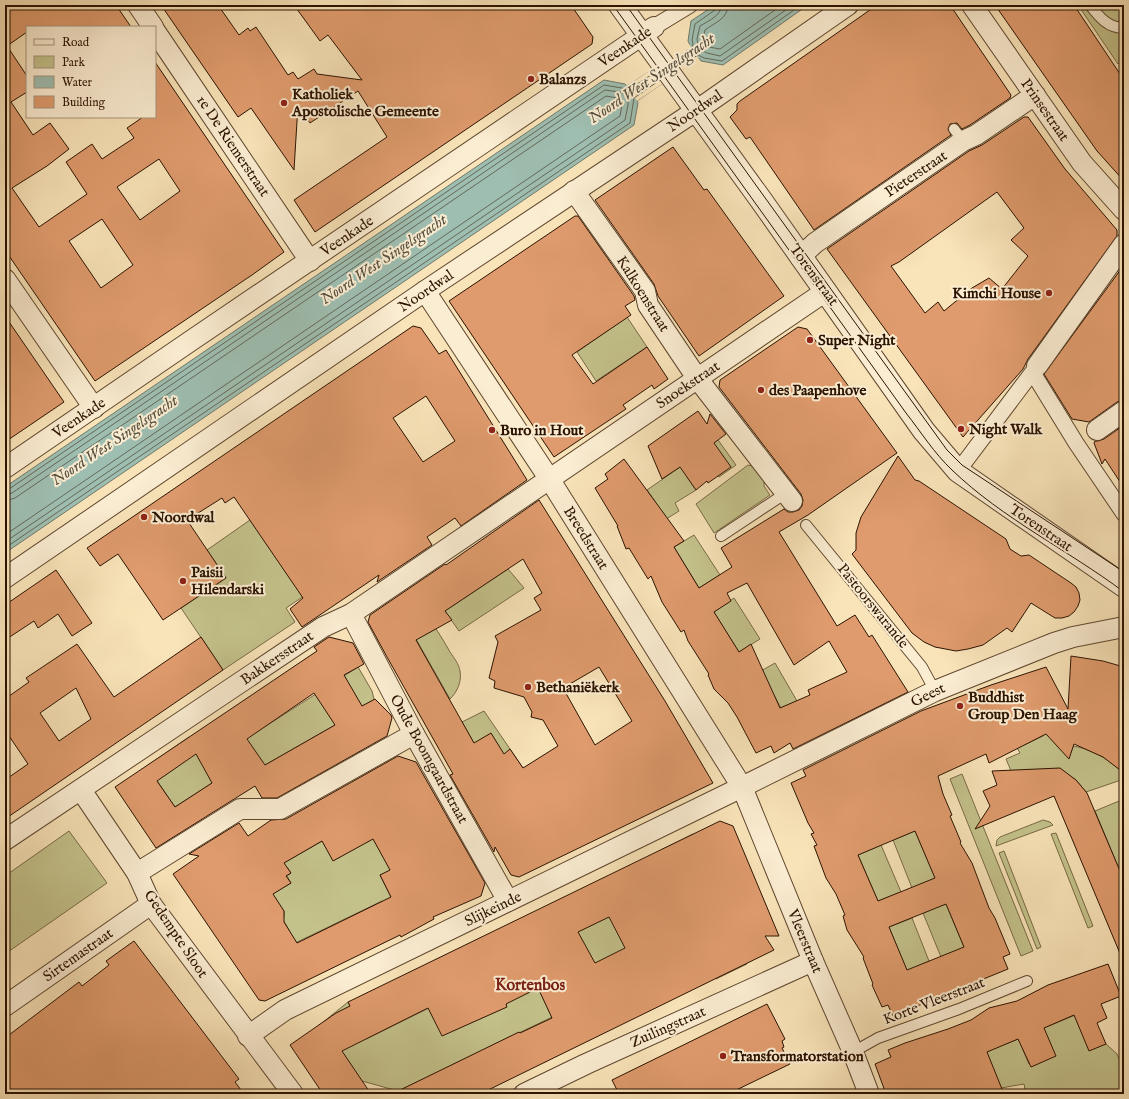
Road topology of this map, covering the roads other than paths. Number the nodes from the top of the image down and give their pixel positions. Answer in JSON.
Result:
{"nodes":[{"id":1,"x":138,"y":5,"type":"edge"},
{"id":2,"x":620,"y":5,"type":"edge"},
{"id":3,"x":690,"y":5,"type":"edge"},
{"id":4,"x":848,"y":5,"type":"edge"},
{"id":5,"x":972,"y":5,"type":"edge"},
{"id":6,"x":1090,"y":5,"type":"edge"},
{"id":7,"x":152,"y":26,"type":"edge"},
{"id":8,"x":1124,"y":28,"type":"edge"},
{"id":9,"x":156,"y":32,"type":"edge"},
{"id":10,"x":648,"y":32,"type":"junction"},
{"id":11,"x":1035,"y":96,"type":"junction"},
{"id":12,"x":696,"y":111,"type":"junction"},
{"id":13,"x":574,"y":191,"type":"junction"},
{"id":14,"x":1124,"y":210,"type":"edge"},
{"id":15,"x":1124,"y":244,"type":"edge"},
{"id":16,"x":808,"y":250,"type":"junction"},
{"id":17,"x":310,"y":261,"type":"junction"},
{"id":18,"x":5,"y":279,"type":"edge"},
{"id":19,"x":425,"y":291,"type":"junction"},
{"id":20,"x":826,"y":291,"type":"junction"},
{"id":21,"x":1035,"y":369,"type":"junction"},
{"id":22,"x":698,"y":378,"type":"junction"},
{"id":23,"x":94,"y":408,"type":"junction"},
{"id":24,"x":1124,"y":411,"type":"edge"},
{"id":25,"x":1097,"y":430,"type":"joint"},
{"id":26,"x":1076,"y":442,"type":"junction"},
{"id":27,"x":5,"y":468,"type":"edge"},
{"id":28,"x":958,"y":471,"type":"junction"},
{"id":29,"x":550,"y":480,"type":"junction"},
{"id":30,"x":789,"y":497,"type":"joint"},
{"id":31,"x":1124,"y":514,"type":"edge"},
{"id":32,"x":806,"y":525,"type":"dead end"},
{"id":33,"x":721,"y":536,"type":"dead end"},
{"id":34,"x":5,"y":578,"type":"edge"},
{"id":35,"x":1124,"y":586,"type":"edge"},
{"id":36,"x":351,"y":614,"type":"junction"},
{"id":37,"x":1124,"y":627,"type":"edge"},
{"id":38,"x":935,"y":691,"type":"junction"},
{"id":39,"x":414,"y":734,"type":"junction"},
{"id":40,"x":742,"y":788,"type":"junction"},
{"id":41,"x":81,"y":790,"type":"junction"},
{"id":42,"x":5,"y":840,"type":"edge"},
{"id":43,"x":137,"y":873,"type":"junction"},
{"id":44,"x":508,"y":901,"type":"junction"},
{"id":45,"x":151,"y":904,"type":"junction"},
{"id":46,"x":813,"y":961,"type":"junction"},
{"id":47,"x":1027,"y":981,"type":"dead end"},
{"id":48,"x":5,"y":1006,"type":"edge"},
{"id":49,"x":248,"y":1036,"type":"junction"},
{"id":50,"x":853,"y":1052,"type":"junction"},
{"id":51,"x":293,"y":1094,"type":"edge"},
{"id":52,"x":524,"y":1094,"type":"edge"},
{"id":53,"x":869,"y":1094,"type":"edge"}],
"edges":[{"from":1,"to":7,"type":"street"},
{"from":2,"to":10,"type":"street","name":"Torenstraat"},
{"from":3,"to":10,"type":"street","name":"Veenkade"},
{"from":4,"to":12,"type":"street","name":"Noordwal"},
{"from":5,"to":11,"type":"street","name":"Prinsestraat"},
{"from":6,"to":8,"type":"lane"},
{"from":9,"to":17,"type":"street","name":"1e De Riemerstraat"},
{"from":10,"to":12,"type":"street","name":"Torenstraat"},
{"from":10,"to":17,"type":"street","name":"Veenkade"},
{"from":11,"to":14,"type":"street","name":"Prinsestraat"},
{"from":11,"to":16,"type":"street","name":"Pieterstraat"},
{"from":12,"to":13,"type":"street","name":"Noordwal"},
{"from":12,"to":16,"type":"street","name":"Torenstraat"},
{"from":13,"to":19,"type":"street","name":"Noordwal"},
{"from":13,"to":22,"type":"street","name":"Kalkoenstraat"},
{"from":15,"to":21,"type":"street"},
{"from":16,"to":20,"type":"street","name":"Torenstraat"},
{"from":17,"to":23,"type":"street","name":"Veenkade"},
{"from":18,"to":23,"type":"street"},
{"from":19,"to":29,"type":"street","name":"Breedstraat"},
{"from":19,"to":34,"type":"street","name":"Noordwal"},
{"from":20,"to":22,"type":"street","name":"Snoekstraat"},
{"from":20,"to":28,"type":"street","name":"Torenstraat"},
{"from":21,"to":26,"type":"street"},
{"from":21,"to":28,"type":"street"},
{"from":22,"to":29,"type":"street","name":"Snoekstraat"},
{"from":22,"to":30,"type":"street"},
{"from":23,"to":27,"type":"street","name":"Veenkade"},
{"from":24,"to":25,"type":"street"},
{"from":25,"to":26,"type":"street"},
{"from":26,"to":31,"type":"street"},
{"from":28,"to":35,"type":"street","name":"Torenstraat"},
{"from":29,"to":36,"type":"street","name":"Bakkersstraat"},
{"from":29,"to":40,"type":"street","name":"Breedstraat"},
{"from":30,"to":33,"type":"lane"},
{"from":32,"to":38,"type":"lane","name":"Pastoorswarande"},
{"from":36,"to":39,"type":"street","name":"Oude Boomgaardstraat"},
{"from":36,"to":41,"type":"street","name":"Bakkersstraat"},
{"from":37,"to":38,"type":"street","name":"Geest"},
{"from":38,"to":40,"type":"street","name":"Geest"},
{"from":39,"to":43,"type":"street"},
{"from":39,"to":44,"type":"street","name":"Oude Boomgaardstraat"},
{"from":40,"to":44,"type":"street","name":"Slijkeinde"},
{"from":40,"to":46,"type":"street","name":"Vleerstraat"},
{"from":41,"to":42,"type":"street","name":"Bakkersstraat"},
{"from":41,"to":43,"type":"street","name":"Gedempte Sloot"},
{"from":43,"to":45,"type":"street","name":"Gedempte Sloot"},
{"from":44,"to":49,"type":"street","name":"Slijkeinde"},
{"from":45,"to":48,"type":"street","name":"Sirtemastraat"},
{"from":45,"to":49,"type":"street","name":"Gedempte Sloot"},
{"from":46,"to":50,"type":"street","name":"Vleerstraat"},
{"from":46,"to":52,"type":"street","name":"Zuilingstraat"},
{"from":47,"to":50,"type":"lane","name":"Korte Vleerstraat"},
{"from":49,"to":51,"type":"street"},
{"from":50,"to":53,"type":"street","name":"Vleerstraat"}]}
